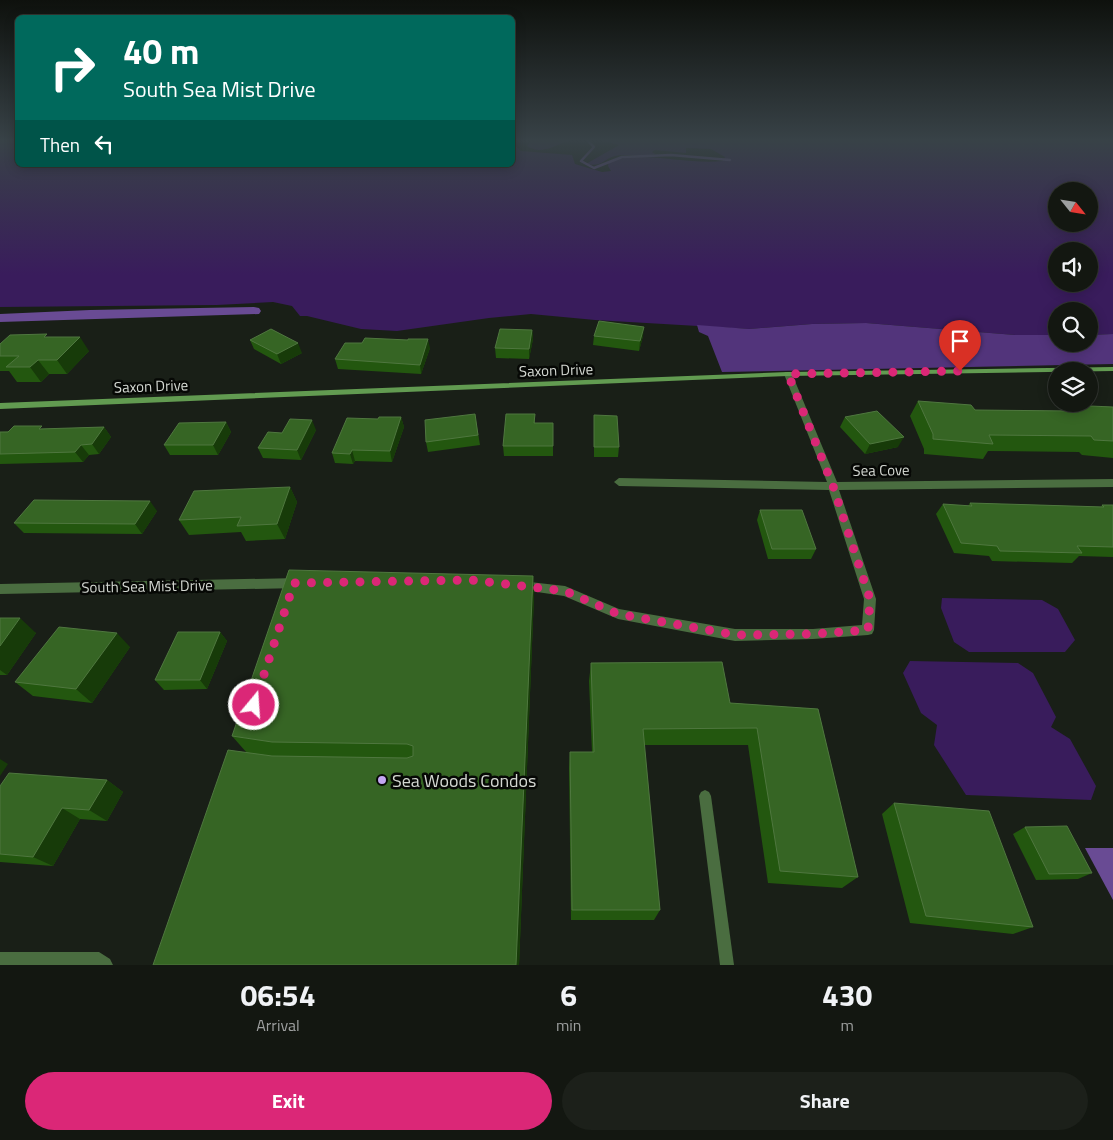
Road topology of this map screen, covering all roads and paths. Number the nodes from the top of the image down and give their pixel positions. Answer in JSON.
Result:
{"nodes":[{"id":1,"x":1113,"y":369,"type":"edge"},
{"id":2,"x":788,"y":374,"type":"junction"},
{"id":3,"x":0,"y":406,"type":"edge"},
{"id":4,"x":618,"y":482,"type":"dead end"},
{"id":5,"x":1113,"y":483,"type":"edge"},
{"id":6,"x":833,"y":486,"type":"junction"},
{"id":7,"x":294,"y":583,"type":"junction"},
{"id":8,"x":314,"y":583,"type":"edge"},
{"id":9,"x":508,"y":584,"type":"edge"},
{"id":10,"x":0,"y":589,"type":"edge"},
{"id":11,"x":288,"y":601,"type":"edge"},
{"id":12,"x":705,"y":796,"type":"dead end"},
{"id":13,"x":0,"y":961,"type":"edge"},
{"id":14,"x":104,"y":965,"type":"edge"},
{"id":15,"x":727,"y":965,"type":"edge"}],
"edges":[{"from":1,"to":2,"type":"street","name":"Saxon Drive"},
{"from":2,"to":3,"type":"street","name":"Saxon Drive"},
{"from":2,"to":6,"type":"street"},
{"from":4,"to":6,"type":"street","name":"Sea Cove"},
{"from":5,"to":6,"type":"street","name":"Sea Cove"},
{"from":6,"to":9,"type":"street"},
{"from":7,"to":8,"type":"street","name":"South Sea Mist Drive"},
{"from":7,"to":10,"type":"street","name":"South Sea Mist Drive"},
{"from":7,"to":11,"type":"street"},
{"from":12,"to":15,"type":"lane"},
{"from":13,"to":14,"type":"street"}]}
